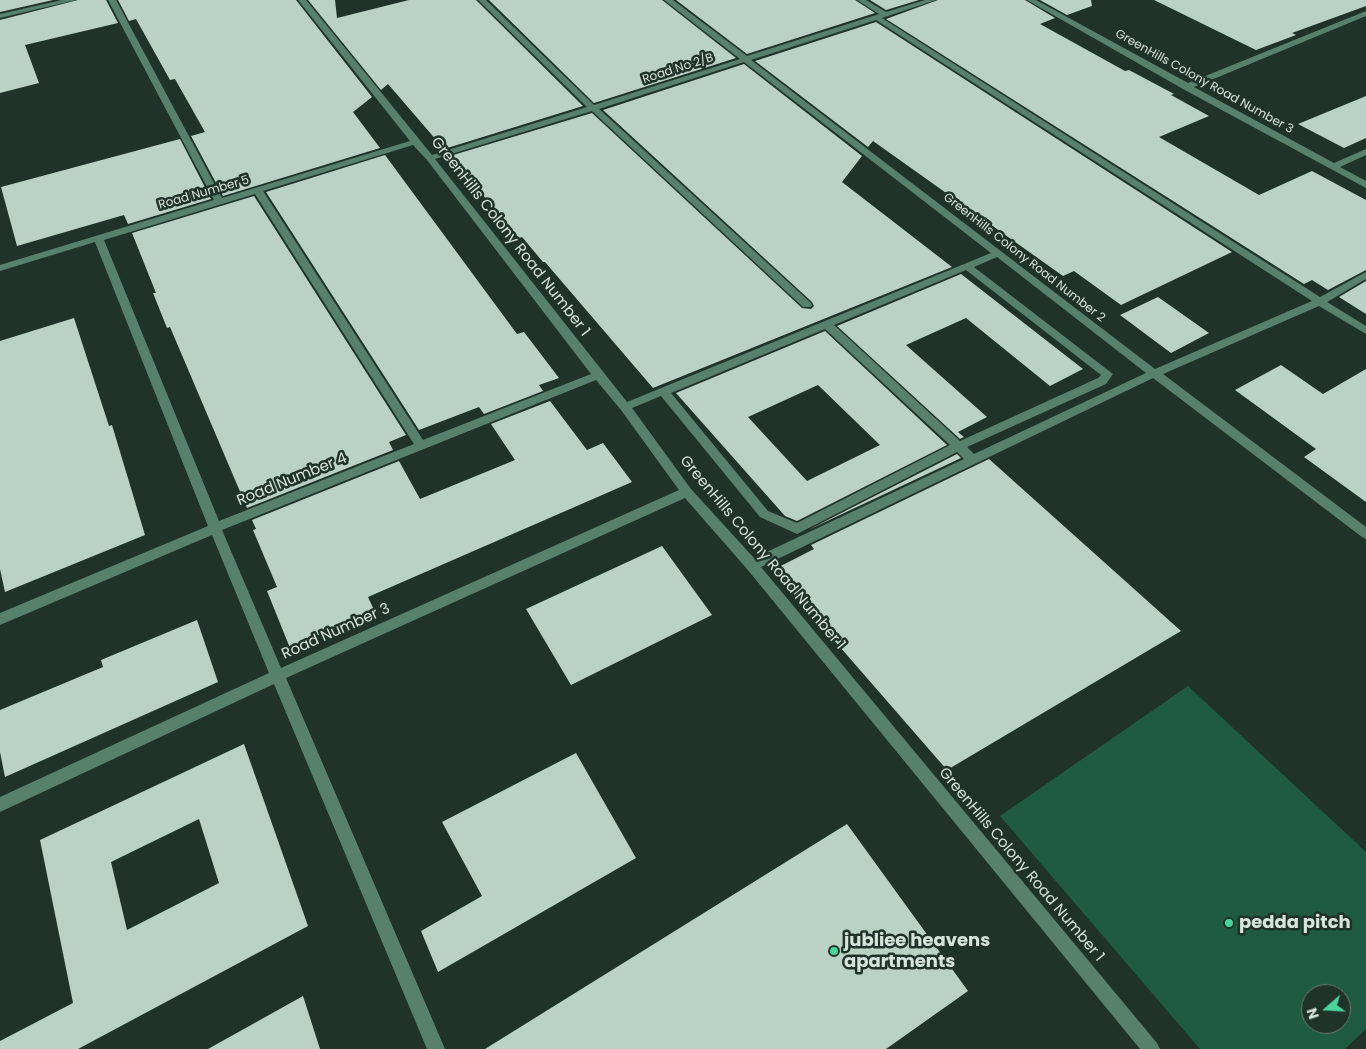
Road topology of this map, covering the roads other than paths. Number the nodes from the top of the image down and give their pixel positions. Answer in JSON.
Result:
{"nodes":[{"id":1,"x":72,"y":0,"type":"edge"},
{"id":2,"x":112,"y":0,"type":"edge"},
{"id":3,"x":302,"y":0,"type":"edge"},
{"id":4,"x":482,"y":0,"type":"edge"},
{"id":5,"x":668,"y":0,"type":"edge"},
{"id":6,"x":861,"y":0,"type":"edge"},
{"id":7,"x":932,"y":0,"type":"edge"},
{"id":8,"x":1031,"y":0,"type":"edge"},
{"id":9,"x":1366,"y":13,"type":"edge"},
{"id":10,"x":0,"y":16,"type":"edge"},
{"id":11,"x":881,"y":16,"type":"junction"},
{"id":12,"x":746,"y":60,"type":"junction"},
{"id":13,"x":1186,"y":87,"type":"junction"},
{"id":14,"x":594,"y":108,"type":"junction"},
{"id":15,"x":415,"y":142,"type":"junction"},
{"id":16,"x":1366,"y":152,"type":"edge"},
{"id":17,"x":430,"y":158,"type":"junction"},
{"id":18,"x":1333,"y":167,"type":"junction"},
{"id":19,"x":1366,"y":184,"type":"edge"},
{"id":20,"x":258,"y":191,"type":"junction"},
{"id":21,"x":220,"y":202,"type":"junction"},
{"id":22,"x":98,"y":237,"type":"junction"},
{"id":23,"x":999,"y":253,"type":"junction"},
{"id":24,"x":967,"y":266,"type":"junction"},
{"id":25,"x":0,"y":268,"type":"edge"},
{"id":26,"x":1366,"y":275,"type":"edge"},
{"id":27,"x":1319,"y":302,"type":"junction"},
{"id":28,"x":807,"y":305,"type":"dead end"},
{"id":29,"x":826,"y":324,"type":"junction"},
{"id":30,"x":1366,"y":331,"type":"edge"},
{"id":31,"x":598,"y":374,"type":"junction"},
{"id":32,"x":1153,"y":374,"type":"junction"},
{"id":33,"x":663,"y":391,"type":"junction"},
{"id":34,"x":625,"y":407,"type":"junction"},
{"id":35,"x":421,"y":446,"type":"junction"},
{"id":36,"x":959,"y":446,"type":"junction"},
{"id":37,"x":973,"y":460,"type":"junction"},
{"id":38,"x":687,"y":492,"type":"junction"},
{"id":39,"x":215,"y":528,"type":"junction"},
{"id":40,"x":1366,"y":534,"type":"edge"},
{"id":41,"x":752,"y":565,"type":"junction"},
{"id":42,"x":0,"y":619,"type":"edge"},
{"id":43,"x":279,"y":675,"type":"junction"},
{"id":44,"x":0,"y":805,"type":"edge"},
{"id":45,"x":436,"y":1049,"type":"edge"},
{"id":46,"x":1152,"y":1049,"type":"edge"}],
"edges":[{"from":1,"to":10,"type":"street"},
{"from":2,"to":21,"type":"street"},
{"from":3,"to":15,"type":"street","name":"GreenHills Colony Road Number 1"},
{"from":4,"to":14,"type":"street"},
{"from":5,"to":12,"type":"street","name":"GreenHills Colony Road Number 2"},
{"from":6,"to":11,"type":"street"},
{"from":7,"to":11,"type":"street","name":"Road No 2/B"},
{"from":8,"to":13,"type":"street","name":"GreenHills Colony Road Number 3"},
{"from":9,"to":13,"type":"street"},
{"from":11,"to":12,"type":"street","name":"Road No 2/B"},
{"from":11,"to":27,"type":"street"},
{"from":12,"to":14,"type":"street","name":"Road No 2/B"},
{"from":12,"to":23,"type":"street","name":"GreenHills Colony Road Number 2"},
{"from":13,"to":18,"type":"street","name":"GreenHills Colony Road Number 3"},
{"from":14,"to":17,"type":"street","name":"Road No 2/B"},
{"from":14,"to":28,"type":"street"},
{"from":15,"to":17,"type":"street","name":"GreenHills Colony Road Number 1"},
{"from":15,"to":20,"type":"street","name":"Road Number 5"},
{"from":16,"to":18,"type":"street"},
{"from":17,"to":31,"type":"street","name":"GreenHills Colony Road Number 1"},
{"from":18,"to":19,"type":"street","name":"GreenHills Colony Road Number 3"},
{"from":20,"to":21,"type":"street","name":"Road Number 5"},
{"from":20,"to":35,"type":"street"},
{"from":21,"to":22,"type":"street","name":"Road Number 5"},
{"from":22,"to":25,"type":"street","name":"Road Number 5"},
{"from":22,"to":39,"type":"street"},
{"from":23,"to":24,"type":"street"},
{"from":23,"to":32,"type":"street","name":"GreenHills Colony Road Number 2"},
{"from":24,"to":29,"type":"street"},
{"from":24,"to":36,"type":"street"},
{"from":26,"to":27,"type":"street"},
{"from":27,"to":30,"type":"street"},
{"from":27,"to":32,"type":"street"},
{"from":29,"to":33,"type":"street"},
{"from":29,"to":36,"type":"street"},
{"from":31,"to":34,"type":"street","name":"GreenHills Colony Road Number 1"},
{"from":31,"to":35,"type":"street","name":"Road Number 4"},
{"from":32,"to":37,"type":"street"},
{"from":32,"to":40,"type":"street","name":"GreenHills Colony Road Number 2"},
{"from":33,"to":34,"type":"street"},
{"from":33,"to":36,"type":"street"},
{"from":34,"to":38,"type":"street","name":"GreenHills Colony Road Number 1"},
{"from":35,"to":39,"type":"street","name":"Road Number 4"},
{"from":36,"to":37,"type":"street"},
{"from":37,"to":41,"type":"street"},
{"from":38,"to":41,"type":"street","name":"GreenHills Colony Road Number 1"},
{"from":38,"to":43,"type":"street","name":"Road Number 3"},
{"from":39,"to":42,"type":"street","name":"Road Number 4"},
{"from":39,"to":43,"type":"street"},
{"from":41,"to":46,"type":"street","name":"GreenHills Colony Road Number 1"},
{"from":43,"to":44,"type":"street","name":"Road Number 3"},
{"from":43,"to":45,"type":"street"}]}
